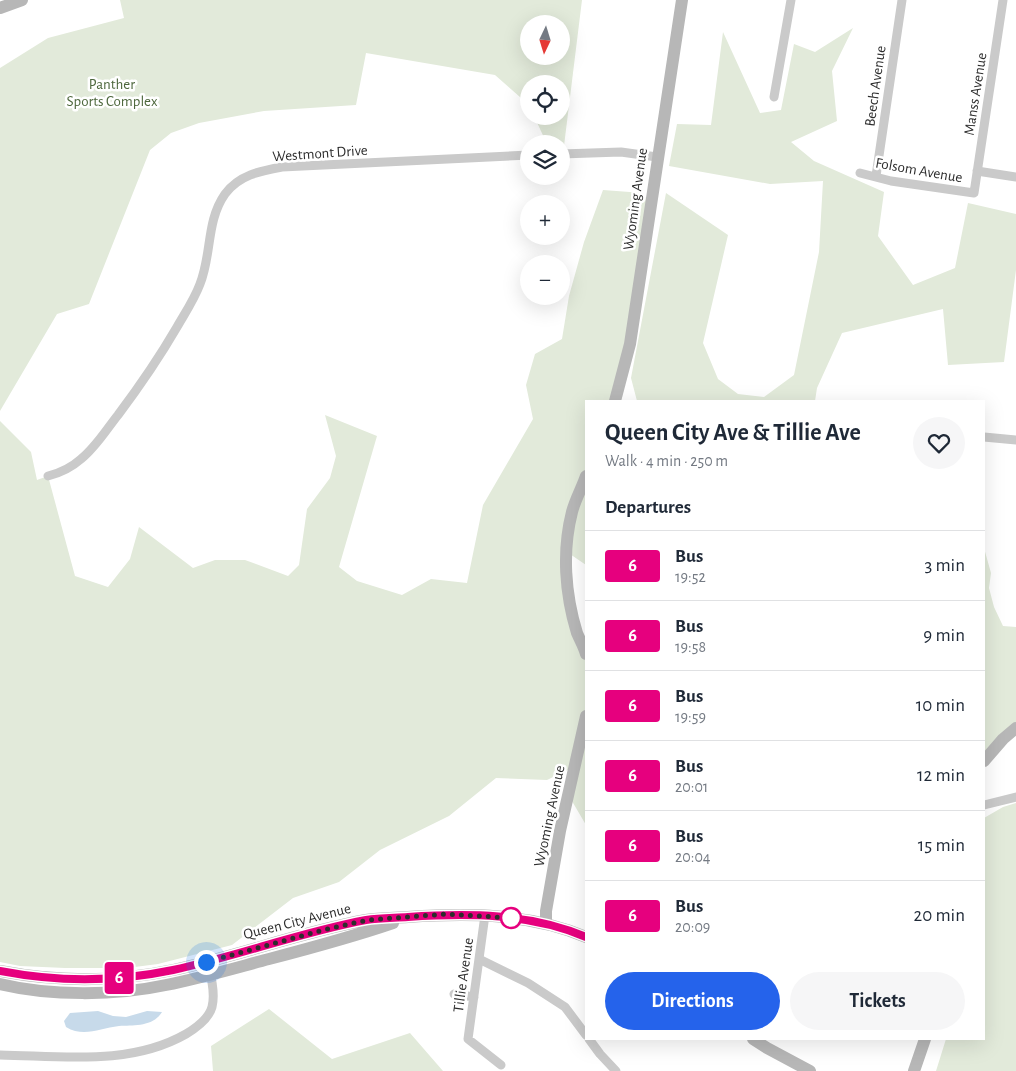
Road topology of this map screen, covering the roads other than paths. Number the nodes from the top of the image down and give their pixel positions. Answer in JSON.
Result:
{"nodes":[{"id":1,"x":22,"y":0,"type":"edge"},
{"id":2,"x":682,"y":0,"type":"edge"},
{"id":3,"x":791,"y":0,"type":"edge"},
{"id":4,"x":902,"y":0,"type":"edge"},
{"id":5,"x":1003,"y":0,"type":"edge"},
{"id":6,"x":0,"y":8,"type":"edge"},
{"id":7,"x":774,"y":97,"type":"dead end"},
{"id":8,"x":570,"y":154,"type":"edge"},
{"id":9,"x":520,"y":155,"type":"edge"},
{"id":10,"x":657,"y":157,"type":"junction"},
{"id":11,"x":977,"y":170,"type":"junction"},
{"id":12,"x":860,"y":173,"type":"dead end"},
{"id":13,"x":876,"y":176,"type":"junction"},
{"id":14,"x":1016,"y":177,"type":"edge"},
{"id":15,"x":974,"y":193,"type":"joint"},
{"id":16,"x":615,"y":400,"type":"edge"},
{"id":17,"x":985,"y":437,"type":"edge"},
{"id":18,"x":1016,"y":440,"type":"edge"},
{"id":19,"x":48,"y":476,"type":"dead end"},
{"id":20,"x":585,"y":478,"type":"edge"},
{"id":21,"x":585,"y":652,"type":"edge"},
{"id":22,"x":585,"y":720,"type":"edge"},
{"id":23,"x":1016,"y":728,"type":"edge"},
{"id":24,"x":985,"y":760,"type":"edge"},
{"id":25,"x":1016,"y":797,"type":"edge"},
{"id":26,"x":985,"y":805,"type":"edge"},
{"id":27,"x":485,"y":916,"type":"junction"},
{"id":28,"x":410,"y":917,"type":"junction"},
{"id":29,"x":546,"y":923,"type":"junction"},
{"id":30,"x":585,"y":937,"type":"edge"},
{"id":31,"x":479,"y":959,"type":"junction"},
{"id":32,"x":206,"y":962,"type":"junction"},
{"id":33,"x":0,"y":971,"type":"edge"},
{"id":34,"x":210,"y":975,"type":"junction"},
{"id":35,"x":0,"y":984,"type":"edge"},
{"id":36,"x":454,"y":994,"type":"dead end"},
{"id":37,"x":474,"y":997,"type":"junction"},
{"id":38,"x":585,"y":1034,"type":"edge"},
{"id":39,"x":590,"y":1040,"type":"edge"},
{"id":40,"x":755,"y":1040,"type":"edge"},
{"id":41,"x":925,"y":1040,"type":"edge"},
{"id":42,"x":0,"y":1055,"type":"edge"},
{"id":43,"x":501,"y":1065,"type":"dead end"},
{"id":44,"x":616,"y":1071,"type":"edge"},
{"id":45,"x":810,"y":1071,"type":"edge"},
{"id":46,"x":914,"y":1071,"type":"edge"}],
"edges":[{"from":1,"to":6,"type":"main road"},
{"from":2,"to":10,"type":"main road","name":"Wyoming Avenue"},
{"from":3,"to":7,"type":"street"},
{"from":4,"to":13,"type":"street","name":"Beech Avenue"},
{"from":5,"to":11,"type":"street","name":"Manss Avenue"},
{"from":8,"to":10,"type":"street"},
{"from":9,"to":19,"type":"street","name":"Westmont Drive"},
{"from":10,"to":16,"type":"main road","name":"Wyoming Avenue"},
{"from":11,"to":14,"type":"street"},
{"from":11,"to":15,"type":"street","name":"Manss Avenue"},
{"from":12,"to":13,"type":"street","name":"Folsom Avenue"},
{"from":13,"to":15,"type":"street","name":"Folsom Avenue"},
{"from":17,"to":18,"type":"street"},
{"from":20,"to":21,"type":"main road"},
{"from":22,"to":29,"type":"main road","name":"Wyoming Avenue"},
{"from":23,"to":24,"type":"main road"},
{"from":25,"to":26,"type":"street"},
{"from":27,"to":28,"type":"main road","name":"Queen City Avenue"},
{"from":27,"to":29,"type":"main road","name":"Queen City Avenue"},
{"from":27,"to":31,"type":"street","name":"Tillie Avenue"},
{"from":28,"to":32,"type":"main road","name":"Queen City Avenue"},
{"from":28,"to":34,"type":"main road","name":"Queen City Avenue"},
{"from":29,"to":30,"type":"main road","name":"Queen City Avenue"},
{"from":31,"to":37,"type":"street","name":"Tillie Avenue"},
{"from":31,"to":38,"type":"street"},
{"from":32,"to":33,"type":"main road","name":"Queen City Avenue"},
{"from":32,"to":34,"type":"street"},
{"from":34,"to":35,"type":"main road","name":"Queen City Avenue"},
{"from":34,"to":42,"type":"street"},
{"from":36,"to":37,"type":"street"},
{"from":37,"to":43,"type":"street","name":"Tillie Avenue"},
{"from":39,"to":44,"type":"street"},
{"from":40,"to":45,"type":"main road"},
{"from":41,"to":46,"type":"main road"}]}
